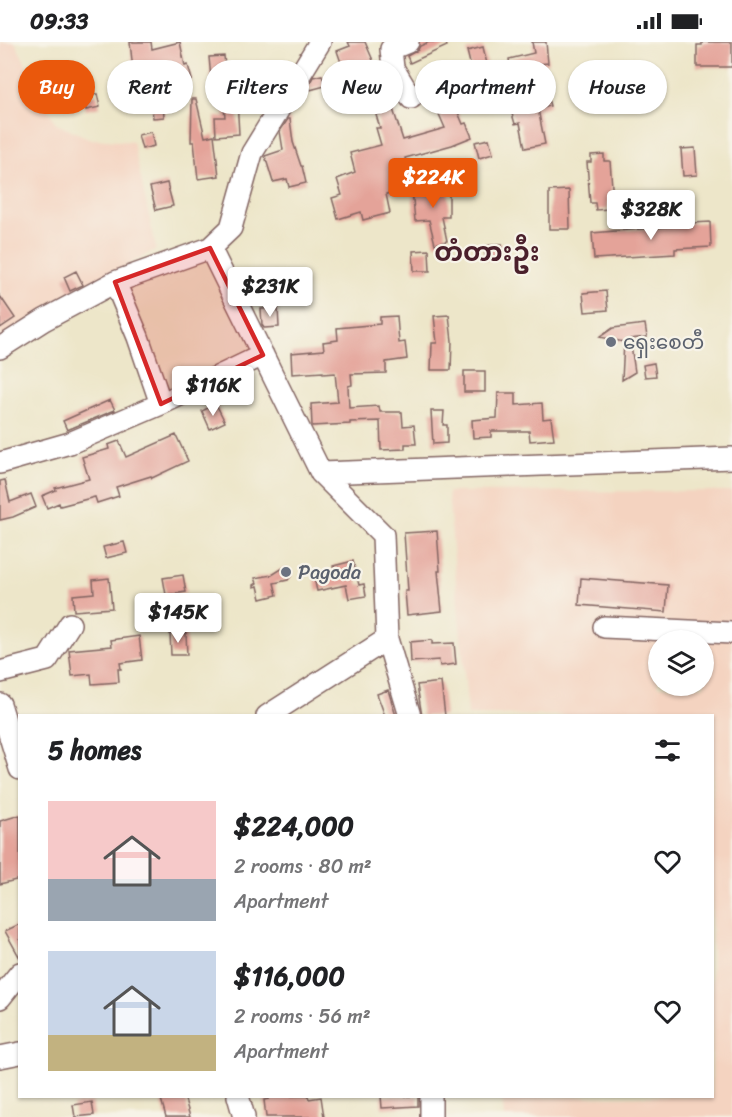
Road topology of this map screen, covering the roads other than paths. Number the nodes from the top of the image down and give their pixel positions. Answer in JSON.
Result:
{"nodes":[{"id":1,"x":320,"y":42,"type":"edge"},
{"id":2,"x":408,"y":42,"type":"edge"},
{"id":3,"x":411,"y":98,"type":"dead end"},
{"id":4,"x":210,"y":248,"type":"junction"},
{"id":5,"x":115,"y":282,"type":"junction"},
{"id":6,"x":0,"y":348,"type":"edge"},
{"id":7,"x":263,"y":355,"type":"junction"},
{"id":8,"x":161,"y":404,"type":"junction"},
{"id":9,"x":732,"y":458,"type":"edge"},
{"id":10,"x":0,"y":463,"type":"edge"},
{"id":11,"x":321,"y":473,"type":"junction"},
{"id":12,"x":70,"y":624,"type":"dead end"},
{"id":13,"x":604,"y":627,"type":"dead end"},
{"id":14,"x":732,"y":633,"type":"edge"},
{"id":15,"x":387,"y":639,"type":"junction"},
{"id":16,"x":0,"y":672,"type":"edge"},
{"id":17,"x":0,"y":704,"type":"edge"},
{"id":18,"x":270,"y":714,"type":"edge"},
{"id":19,"x":409,"y":714,"type":"edge"},
{"id":20,"x":18,"y":762,"type":"edge"},
{"id":21,"x":18,"y":976,"type":"edge"},
{"id":22,"x":0,"y":998,"type":"edge"},
{"id":23,"x":18,"y":1053,"type":"edge"},
{"id":24,"x":0,"y":1057,"type":"edge"},
{"id":25,"x":239,"y":1098,"type":"edge"},
{"id":26,"x":431,"y":1098,"type":"edge"},
{"id":27,"x":244,"y":1117,"type":"edge"},
{"id":28,"x":431,"y":1117,"type":"edge"}],
"edges":[{"from":1,"to":4,"type":"street"},
{"from":2,"to":3,"type":"street"},
{"from":4,"to":5,"type":"street"},
{"from":4,"to":7,"type":"street"},
{"from":5,"to":6,"type":"street"},
{"from":5,"to":8,"type":"street"},
{"from":7,"to":8,"type":"street"},
{"from":7,"to":11,"type":"street"},
{"from":8,"to":10,"type":"street"},
{"from":9,"to":11,"type":"street"},
{"from":11,"to":15,"type":"street"},
{"from":12,"to":16,"type":"street"},
{"from":13,"to":14,"type":"street"},
{"from":15,"to":18,"type":"street"},
{"from":15,"to":19,"type":"street"},
{"from":17,"to":20,"type":"street"},
{"from":21,"to":22,"type":"street"},
{"from":23,"to":24,"type":"street"},
{"from":25,"to":27,"type":"street"},
{"from":26,"to":28,"type":"street"}]}
